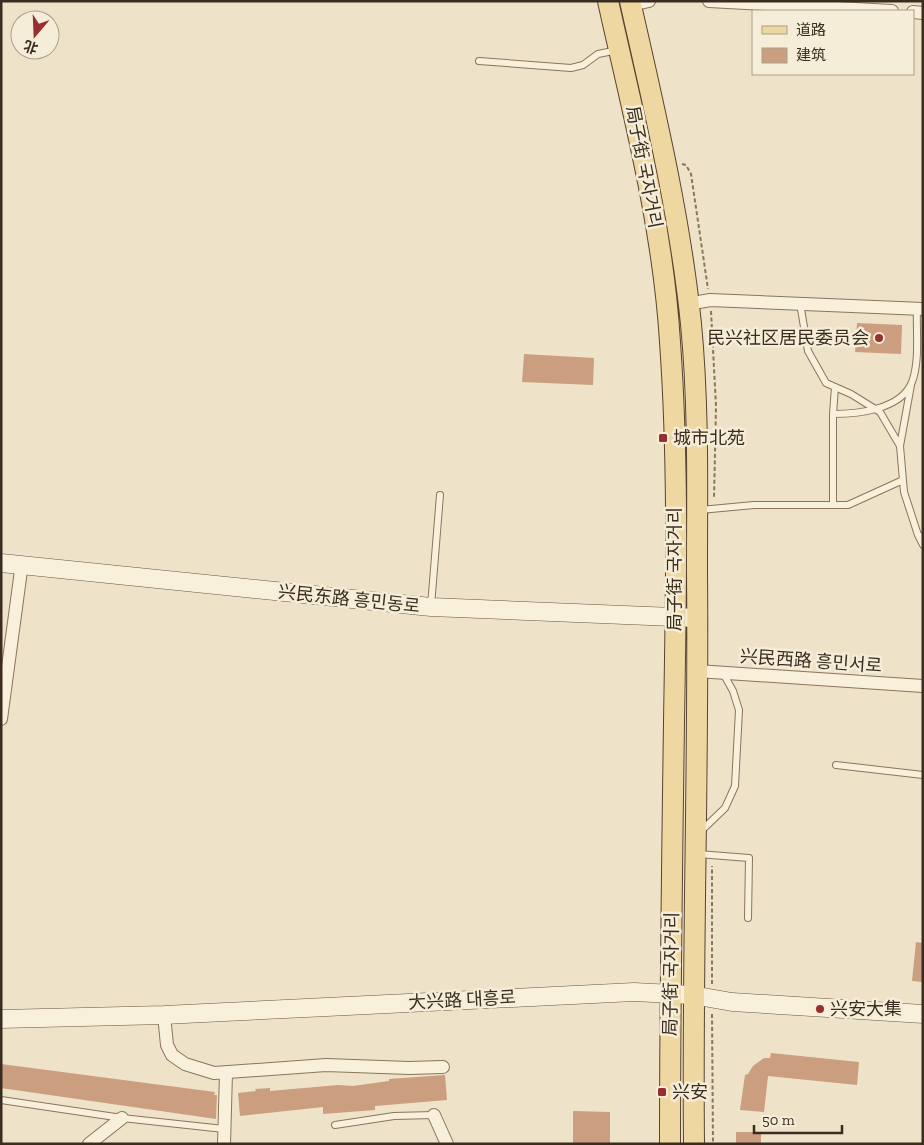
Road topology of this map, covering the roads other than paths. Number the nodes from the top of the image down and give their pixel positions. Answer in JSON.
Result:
{"nodes":[{"id":1,"x":608,"y":1,"type":"edge"},
{"id":2,"x":709,"y":1,"type":"edge"},
{"id":3,"x":637,"y":3,"type":"edge"},
{"id":4,"x":874,"y":10,"type":"edge"},
{"id":5,"x":619,"y":50,"type":"junction"},
{"id":6,"x":479,"y":61,"type":"dead end"},
{"id":7,"x":800,"y":303,"type":"junction"},
{"id":8,"x":688,"y":304,"type":"junction"},
{"id":9,"x":920,"y":309,"type":"edge"},
{"id":10,"x":911,"y":383,"type":"junction"},
{"id":11,"x":835,"y":387,"type":"junction"},
{"id":12,"x":874,"y":409,"type":"junction"},
{"id":13,"x":832,"y":414,"type":"junction"},
{"id":14,"x":900,"y":446,"type":"junction"},
{"id":15,"x":903,"y":480,"type":"junction"},
{"id":16,"x":440,"y":496,"type":"dead end"},
{"id":17,"x":833,"y":504,"type":"junction"},
{"id":18,"x":697,"y":510,"type":"junction"},
{"id":19,"x":920,"y":536,"type":"edge"},
{"id":20,"x":923,"y":545,"type":"edge"},
{"id":21,"x":1,"y":563,"type":"edge"},
{"id":22,"x":22,"y":563,"type":"junction"},
{"id":23,"x":430,"y":607,"type":"junction"},
{"id":24,"x":676,"y":617,"type":"junction"},
{"id":25,"x":698,"y":618,"type":"junction"},
{"id":26,"x":697,"y":671,"type":"junction"},
{"id":27,"x":722,"y":672,"type":"junction"},
{"id":28,"x":923,"y":686,"type":"edge"},
{"id":29,"x":1,"y":719,"type":"edge"},
{"id":30,"x":836,"y":765,"type":"dead end"},
{"id":31,"x":923,"y":775,"type":"edge"},
{"id":32,"x":694,"y":845,"type":"junction"},
{"id":33,"x":748,"y":918,"type":"dead end"},
{"id":34,"x":670,"y":994,"type":"junction"},
{"id":35,"x":692,"y":996,"type":"junction"},
{"id":36,"x":923,"y":1014,"type":"edge"},
{"id":37,"x":164,"y":1015,"type":"junction"},
{"id":38,"x":1,"y":1019,"type":"edge"},
{"id":39,"x":443,"y":1066,"type":"dead end"},
{"id":40,"x":226,"y":1073,"type":"junction"},
{"id":41,"x":1,"y":1100,"type":"edge"},
{"id":42,"x":434,"y":1115,"type":"joint"},
{"id":43,"x":122,"y":1118,"type":"junction"},
{"id":44,"x":335,"y":1125,"type":"dead end"},
{"id":45,"x":224,"y":1129,"type":"junction"},
{"id":46,"x":89,"y":1144,"type":"edge"},
{"id":47,"x":224,"y":1144,"type":"edge"},
{"id":48,"x":447,"y":1144,"type":"edge"},
{"id":49,"x":670,"y":1144,"type":"edge"},
{"id":50,"x":694,"y":1144,"type":"edge"}],
"edges":[{"from":1,"to":5,"type":"main road","name":"局子街 국자거리"},
{"from":2,"to":4,"type":"street"},
{"from":3,"to":8,"type":"main road","name":"局子街 국자거리"},
{"from":5,"to":6,"type":"lane"},
{"from":5,"to":24,"type":"main road","name":"局子街 국자거리"},
{"from":7,"to":8,"type":"street"},
{"from":7,"to":9,"type":"street"},
{"from":7,"to":11,"type":"lane"},
{"from":8,"to":18,"type":"main road","name":"局子街 국자거리"},
{"from":9,"to":10,"type":"lane"},
{"from":10,"to":12,"type":"lane"},
{"from":10,"to":14,"type":"lane"},
{"from":11,"to":12,"type":"lane"},
{"from":11,"to":13,"type":"lane"},
{"from":12,"to":13,"type":"lane"},
{"from":12,"to":14,"type":"lane"},
{"from":13,"to":17,"type":"lane"},
{"from":14,"to":15,"type":"lane"},
{"from":15,"to":17,"type":"lane"},
{"from":15,"to":19,"type":"lane"},
{"from":16,"to":23,"type":"lane"},
{"from":17,"to":18,"type":"lane"},
{"from":18,"to":25,"type":"main road","name":"局子街 국자거리"},
{"from":19,"to":20,"type":"lane"},
{"from":21,"to":22,"type":"street","name":"兴民东路 흥민동로"},
{"from":22,"to":23,"type":"street","name":"兴民东路 흥민동로"},
{"from":22,"to":29,"type":"street"},
{"from":23,"to":24,"type":"street","name":"兴民东路 흥민동로"},
{"from":24,"to":25,"type":"street","name":"兴民东路 흥민동로"},
{"from":24,"to":34,"type":"main road","name":"局子街 국자거리"},
{"from":25,"to":26,"type":"main road","name":"局子街 국자거리"},
{"from":26,"to":27,"type":"street","name":"兴民西路 흥민서로"},
{"from":26,"to":32,"type":"main road","name":"局子街 국자거리"},
{"from":27,"to":28,"type":"street","name":"兴民西路 흥민서로"},
{"from":27,"to":32,"type":"lane"},
{"from":30,"to":31,"type":"lane"},
{"from":32,"to":33,"type":"lane"},
{"from":32,"to":35,"type":"main road","name":"局子街 국자거리"},
{"from":34,"to":35,"type":"street","name":"大兴路 대흥로"},
{"from":34,"to":37,"type":"street","name":"大兴路 대흥로"},
{"from":34,"to":49,"type":"main road","name":"局子街 국자거리"},
{"from":35,"to":36,"type":"street","name":"大兴路 대흥로"},
{"from":35,"to":50,"type":"main road","name":"局子街 국자거리"},
{"from":37,"to":38,"type":"street","name":"大兴路 대흥로"},
{"from":37,"to":40,"type":"street"},
{"from":39,"to":40,"type":"street"},
{"from":40,"to":45,"type":"street"},
{"from":41,"to":43,"type":"lane"},
{"from":42,"to":44,"type":"lane"},
{"from":42,"to":48,"type":"street"},
{"from":43,"to":45,"type":"lane"},
{"from":43,"to":46,"type":"street"},
{"from":45,"to":47,"type":"street"}]}
